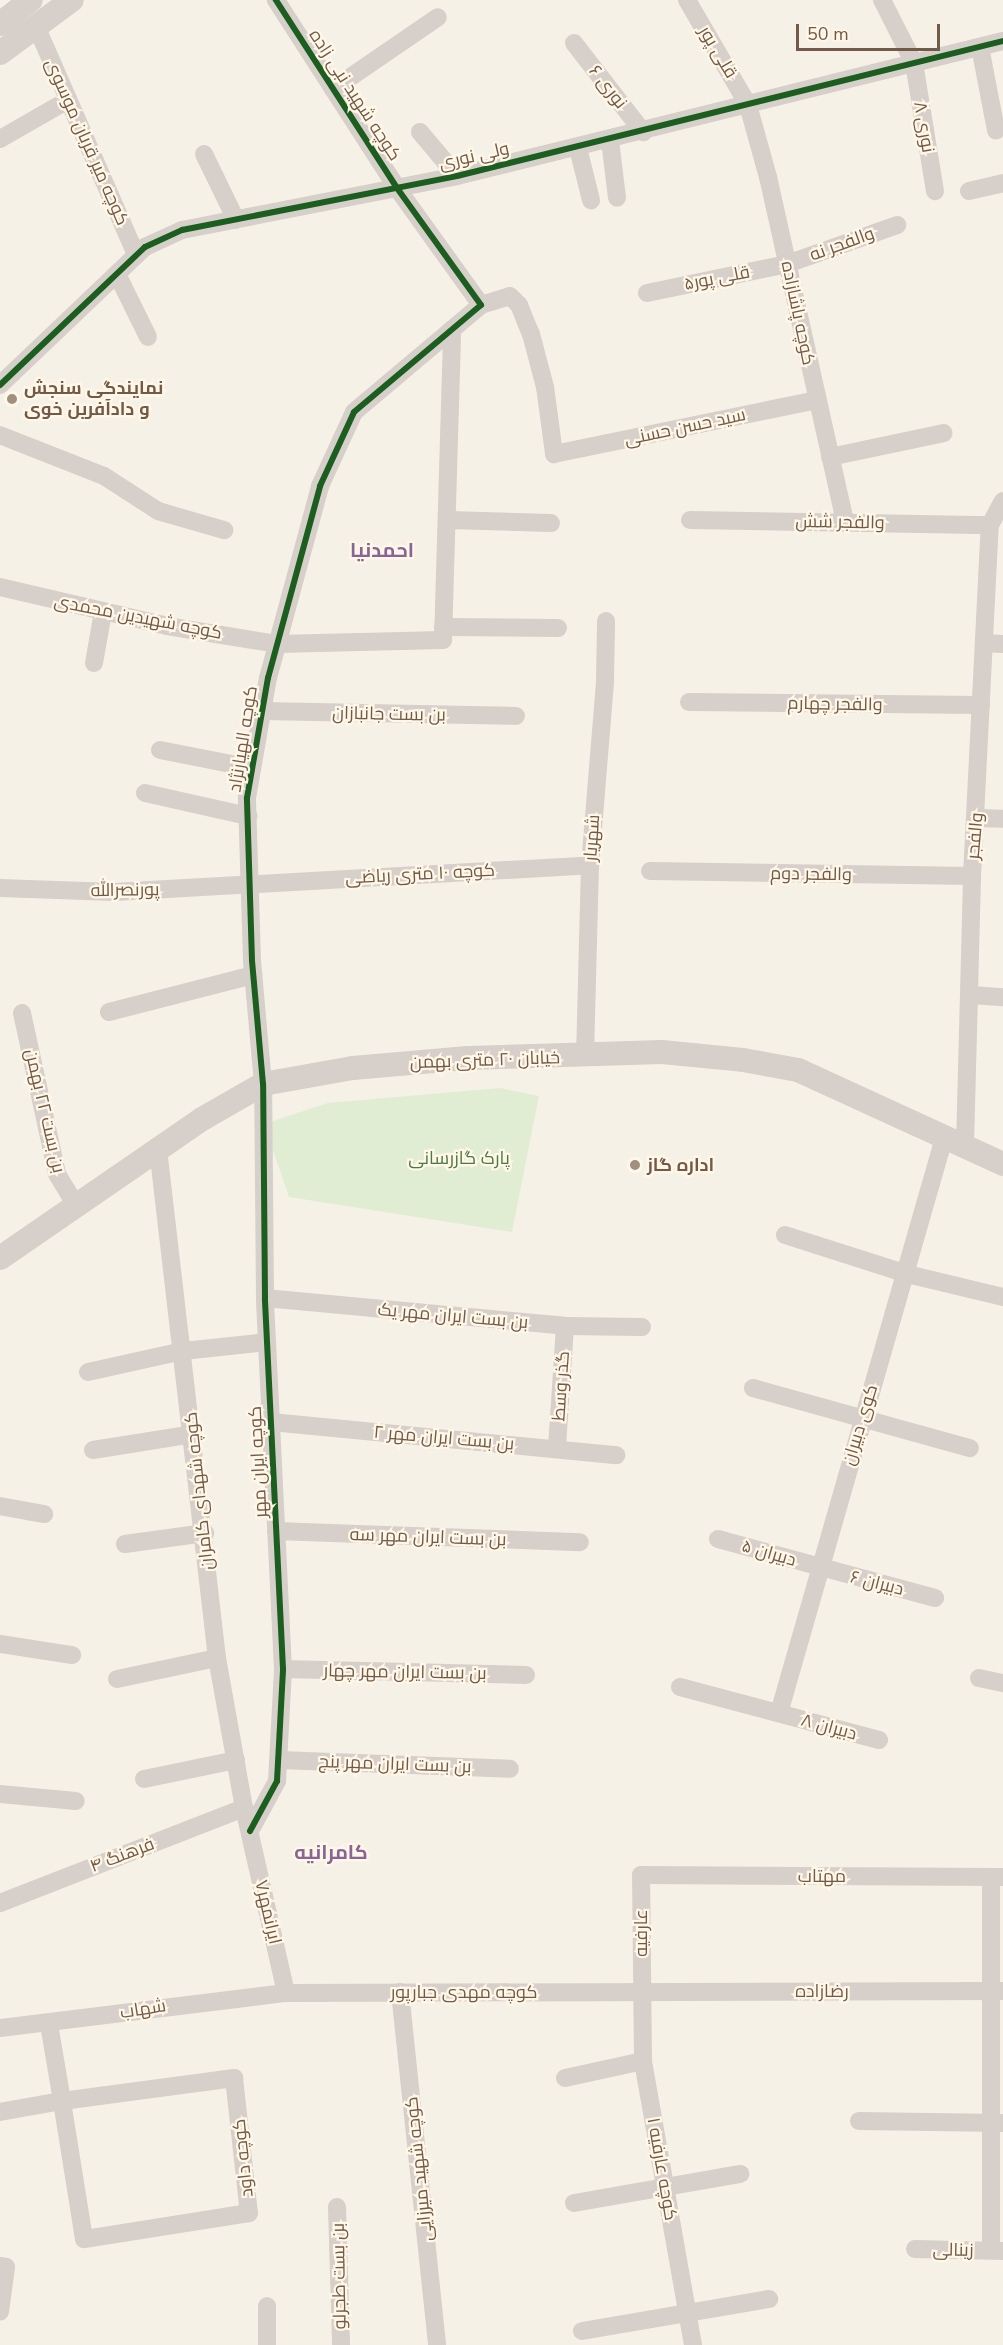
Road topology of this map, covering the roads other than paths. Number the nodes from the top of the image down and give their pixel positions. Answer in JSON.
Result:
{"nodes":[{"id":1,"x":72,"y":0,"type":"edge"},
{"id":2,"x":276,"y":0,"type":"edge"},
{"id":3,"x":687,"y":0,"type":"edge"},
{"id":4,"x":882,"y":0,"type":"edge"},
{"id":5,"x":438,"y":17,"type":"dead end"},
{"id":6,"x":37,"y":28,"type":"junction"},
{"id":7,"x":1003,"y":40,"type":"edge"},
{"id":8,"x":574,"y":43,"type":"dead end"},
{"id":9,"x":980,"y":47,"type":"junction"},
{"id":10,"x":0,"y":53,"type":"edge"},
{"id":11,"x":914,"y":63,"type":"junction"},
{"id":12,"x":333,"y":89,"type":"junction"},
{"id":13,"x":68,"y":100,"type":"junction"},
{"id":14,"x":748,"y":105,"type":"junction"},
{"id":15,"x":996,"y":130,"type":"dead end"},
{"id":16,"x":420,"y":132,"type":"dead end"},
{"id":17,"x":643,"y":132,"type":"junction"},
{"id":18,"x":0,"y":139,"type":"edge"},
{"id":19,"x":610,"y":140,"type":"junction"},
{"id":20,"x":578,"y":147,"type":"junction"},
{"id":21,"x":204,"y":154,"type":"dead end"},
{"id":22,"x":457,"y":176,"type":"junction"},
{"id":23,"x":1003,"y":183,"type":"edge"},
{"id":24,"x":397,"y":188,"type":"junction"},
{"id":25,"x":935,"y":191,"type":"dead end"},
{"id":26,"x":969,"y":191,"type":"dead end"},
{"id":27,"x":616,"y":198,"type":"dead end"},
{"id":28,"x":591,"y":200,"type":"dead end"},
{"id":29,"x":236,"y":220,"type":"junction"},
{"id":30,"x":897,"y":225,"type":"dead end"},
{"id":31,"x":136,"y":255,"type":"junction"},
{"id":32,"x":787,"y":264,"type":"junction"},
{"id":33,"x":117,"y":274,"type":"junction"},
{"id":34,"x":647,"y":292,"type":"dead end"},
{"id":35,"x":481,"y":305,"type":"junction"},
{"id":36,"x":452,"y":329,"type":"junction"},
{"id":37,"x":148,"y":337,"type":"dead end"},
{"id":38,"x":0,"y":385,"type":"edge"},
{"id":39,"x":816,"y":400,"type":"junction"},
{"id":40,"x":944,"y":433,"type":"dead end"},
{"id":41,"x":0,"y":435,"type":"edge"},
{"id":42,"x":830,"y":457,"type":"junction"},
{"id":43,"x":1003,"y":501,"type":"edge"},
{"id":44,"x":447,"y":520,"type":"junction"},
{"id":45,"x":690,"y":520,"type":"dead end"},
{"id":46,"x":846,"y":521,"type":"junction"},
{"id":47,"x":551,"y":523,"type":"dead end"},
{"id":48,"x":990,"y":525,"type":"junction"},
{"id":49,"x":224,"y":530,"type":"dead end"},
{"id":50,"x":0,"y":587,"type":"edge"},
{"id":51,"x":103,"y":612,"type":"junction"},
{"id":52,"x":606,"y":621,"type":"dead end"},
{"id":53,"x":443,"y":627,"type":"junction"},
{"id":54,"x":558,"y":628,"type":"dead end"},
{"id":55,"x":984,"y":643,"type":"junction"},
{"id":56,"x":277,"y":644,"type":"junction"},
{"id":57,"x":1003,"y":644,"type":"edge"},
{"id":58,"x":94,"y":663,"type":"dead end"},
{"id":59,"x":689,"y":702,"type":"dead end"},
{"id":60,"x":981,"y":705,"type":"junction"},
{"id":61,"x":262,"y":711,"type":"junction"},
{"id":62,"x":516,"y":716,"type":"dead end"},
{"id":63,"x":160,"y":750,"type":"dead end"},
{"id":64,"x":252,"y":768,"type":"junction"},
{"id":65,"x":145,"y":793,"type":"dead end"},
{"id":66,"x":248,"y":816,"type":"junction"},
{"id":67,"x":978,"y":818,"type":"junction"},
{"id":68,"x":1003,"y":819,"type":"edge"},
{"id":69,"x":590,"y":865,"type":"junction"},
{"id":70,"x":650,"y":871,"type":"dead end"},
{"id":71,"x":972,"y":876,"type":"junction"},
{"id":72,"x":249,"y":884,"type":"junction"},
{"id":73,"x":0,"y":888,"type":"edge"},
{"id":74,"x":253,"y":975,"type":"junction"},
{"id":75,"x":971,"y":995,"type":"junction"},
{"id":76,"x":1003,"y":997,"type":"edge"},
{"id":77,"x":109,"y":1012,"type":"dead end"},
{"id":78,"x":22,"y":1013,"type":"dead end"},
{"id":79,"x":585,"y":1056,"type":"junction"},
{"id":80,"x":263,"y":1084,"type":"junction"},
{"id":81,"x":955,"y":1142,"type":"junction"},
{"id":82,"x":158,"y":1149,"type":"junction"},
{"id":83,"x":1003,"y":1164,"type":"edge"},
{"id":84,"x":76,"y":1206,"type":"junction"},
{"id":85,"x":785,"y":1235,"type":"dead end"},
{"id":86,"x":0,"y":1258,"type":"edge"},
{"id":87,"x":907,"y":1274,"type":"junction"},
{"id":88,"x":265,"y":1298,"type":"junction"},
{"id":89,"x":1003,"y":1298,"type":"edge"},
{"id":90,"x":565,"y":1326,"type":"junction"},
{"id":91,"x":642,"y":1327,"type":"dead end"},
{"id":92,"x":267,"y":1342,"type":"junction"},
{"id":93,"x":183,"y":1352,"type":"junction"},
{"id":94,"x":88,"y":1372,"type":"dead end"},
{"id":95,"x":753,"y":1388,"type":"dead end"},
{"id":96,"x":862,"y":1418,"type":"junction"},
{"id":97,"x":271,"y":1422,"type":"junction"},
{"id":98,"x":193,"y":1434,"type":"junction"},
{"id":99,"x":557,"y":1447,"type":"junction"},
{"id":100,"x":970,"y":1448,"type":"dead end"},
{"id":101,"x":93,"y":1450,"type":"dead end"},
{"id":102,"x":616,"y":1455,"type":"dead end"},
{"id":103,"x":0,"y":1506,"type":"edge"},
{"id":104,"x":44,"y":1514,"type":"dead end"},
{"id":105,"x":276,"y":1531,"type":"junction"},
{"id":106,"x":205,"y":1533,"type":"junction"},
{"id":107,"x":718,"y":1539,"type":"dead end"},
{"id":108,"x":580,"y":1542,"type":"dead end"},
{"id":109,"x":125,"y":1544,"type":"dead end"},
{"id":110,"x":819,"y":1568,"type":"junction"},
{"id":111,"x":935,"y":1598,"type":"dead end"},
{"id":112,"x":0,"y":1644,"type":"edge"},
{"id":113,"x":72,"y":1655,"type":"dead end"},
{"id":114,"x":217,"y":1658,"type":"junction"},
{"id":115,"x":283,"y":1670,"type":"junction"},
{"id":116,"x":526,"y":1675,"type":"dead end"},
{"id":117,"x":979,"y":1678,"type":"dead end"},
{"id":118,"x":117,"y":1679,"type":"dead end"},
{"id":119,"x":1003,"y":1683,"type":"edge"},
{"id":120,"x":680,"y":1687,"type":"dead end"},
{"id":121,"x":779,"y":1713,"type":"junction"},
{"id":122,"x":879,"y":1740,"type":"dead end"},
{"id":123,"x":236,"y":1760,"type":"junction"},
{"id":124,"x":280,"y":1760,"type":"junction"},
{"id":125,"x":510,"y":1768,"type":"dead end"},
{"id":126,"x":144,"y":1779,"type":"dead end"},
{"id":127,"x":0,"y":1794,"type":"edge"},
{"id":128,"x":76,"y":1801,"type":"dead end"},
{"id":129,"x":244,"y":1808,"type":"junction"},
{"id":130,"x":250,"y":1830,"type":"junction"},
{"id":131,"x":641,"y":1875,"type":"joint"},
{"id":132,"x":997,"y":1877,"type":"edge"},
{"id":133,"x":0,"y":1903,"type":"edge"},
{"id":134,"x":997,"y":1991,"type":"edge"},
{"id":135,"x":400,"y":1992,"type":"junction"},
{"id":136,"x":641,"y":1992,"type":"junction"},
{"id":137,"x":286,"y":1993,"type":"junction"},
{"id":138,"x":49,"y":2024,"type":"junction"},
{"id":139,"x":0,"y":2028,"type":"edge"},
{"id":140,"x":643,"y":2061,"type":"junction"},
{"id":141,"x":566,"y":2078,"type":"dead end"},
{"id":142,"x":62,"y":2101,"type":"junction"},
{"id":143,"x":0,"y":2112,"type":"edge"},
{"id":144,"x":859,"y":2121,"type":"dead end"},
{"id":145,"x":997,"y":2122,"type":"edge"},
{"id":146,"x":740,"y":2174,"type":"dead end"},
{"id":147,"x":664,"y":2187,"type":"junction"},
{"id":148,"x":574,"y":2203,"type":"dead end"},
{"id":149,"x":337,"y":2207,"type":"dead end"},
{"id":150,"x":915,"y":2249,"type":"dead end"},
{"id":151,"x":997,"y":2251,"type":"edge"},
{"id":152,"x":0,"y":2266,"type":"edge"},
{"id":153,"x":769,"y":2300,"type":"dead end"},
{"id":154,"x":267,"y":2306,"type":"dead end"},
{"id":155,"x":0,"y":2312,"type":"edge"},
{"id":156,"x":687,"y":2315,"type":"junction"},
{"id":157,"x":582,"y":2331,"type":"dead end"},
{"id":158,"x":267,"y":2345,"type":"edge"},
{"id":159,"x":340,"y":2345,"type":"edge"},
{"id":160,"x":437,"y":2345,"type":"edge"},
{"id":161,"x":693,"y":2345,"type":"edge"}],
"edges":[{"from":1,"to":6,"type":"street"},
{"from":2,"to":12,"type":"street","name":"کوچه شهید نبی زاده"},
{"from":3,"to":14,"type":"street","name":"قلی پور"},
{"from":4,"to":11,"type":"street","name":"نوری ۸"},
{"from":5,"to":12,"type":"street"},
{"from":6,"to":10,"type":"street"},
{"from":6,"to":13,"type":"street","name":"کوچه میر قربان موسوی"},
{"from":7,"to":9,"type":"street","name":"ولی نوری"},
{"from":8,"to":17,"type":"street","name":"نوری ۶"},
{"from":9,"to":11,"type":"street","name":"ولی نوری"},
{"from":9,"to":15,"type":"street"},
{"from":11,"to":14,"type":"street","name":"ولی نوری"},
{"from":11,"to":25,"type":"street","name":"نوری ۸"},
{"from":12,"to":24,"type":"street","name":"کوچه شهید نبی زاده"},
{"from":13,"to":18,"type":"street"},
{"from":13,"to":31,"type":"street","name":"کوچه میر قربان موسوی"},
{"from":14,"to":17,"type":"street","name":"ولی نوری"},
{"from":14,"to":32,"type":"street","name":"کوچه پاشازاده"},
{"from":16,"to":22,"type":"street"},
{"from":17,"to":19,"type":"street","name":"ولی نوری"},
{"from":19,"to":20,"type":"street","name":"ولی نوری"},
{"from":19,"to":27,"type":"street"},
{"from":20,"to":22,"type":"street","name":"ولی نوری"},
{"from":20,"to":28,"type":"street"},
{"from":21,"to":29,"type":"street"},
{"from":22,"to":24,"type":"street","name":"ولی نوری"},
{"from":23,"to":26,"type":"street"},
{"from":24,"to":29,"type":"street","name":"ولی نوری"},
{"from":24,"to":35,"type":"street","name":"کوچه شهید نبی زاده"},
{"from":29,"to":31,"type":"street","name":"ولی نوری"},
{"from":30,"to":32,"type":"street","name":"والفجر نه"},
{"from":31,"to":33,"type":"street","name":"ولی نوری"},
{"from":32,"to":34,"type":"street","name":"قلی پور۵"},
{"from":32,"to":39,"type":"street","name":"کوچه پاشازاده"},
{"from":33,"to":37,"type":"street"},
{"from":33,"to":38,"type":"street","name":"ولی نوری"},
{"from":35,"to":36,"type":"street"},
{"from":35,"to":39,"type":"street","name":"سید حسن حسنی"},
{"from":36,"to":44,"type":"street"},
{"from":36,"to":56,"type":"street","name":"کوچه الهیارنژاد"},
{"from":39,"to":42,"type":"street","name":"کوچه پاشازاده"},
{"from":40,"to":42,"type":"street"},
{"from":41,"to":49,"type":"street"},
{"from":42,"to":46,"type":"street","name":"کوچه پاشازاده"},
{"from":43,"to":48,"type":"street"},
{"from":44,"to":47,"type":"street"},
{"from":44,"to":53,"type":"street"},
{"from":45,"to":46,"type":"street","name":"والفجر شش"},
{"from":46,"to":48,"type":"street","name":"والفجر شش"},
{"from":48,"to":55,"type":"street","name":"والفجر"},
{"from":50,"to":51,"type":"street","name":"کوچه شهیدین محمدی"},
{"from":51,"to":56,"type":"street","name":"کوچه شهیدین محمدی"},
{"from":51,"to":58,"type":"street"},
{"from":52,"to":69,"type":"street","name":"شهریار"},
{"from":53,"to":54,"type":"street"},
{"from":53,"to":56,"type":"street","name":"کوچه شهیدین محمدی"},
{"from":55,"to":57,"type":"street"},
{"from":55,"to":60,"type":"street","name":"والفجر"},
{"from":56,"to":61,"type":"street","name":"کوچه الهیارنژاد"},
{"from":59,"to":60,"type":"street","name":"والفجر چهارم"},
{"from":60,"to":67,"type":"street","name":"والفجر"},
{"from":61,"to":62,"type":"street","name":"بن بست جانبازان"},
{"from":61,"to":64,"type":"street","name":"کوچه الهیارنژاد"},
{"from":63,"to":64,"type":"street"},
{"from":64,"to":66,"type":"street","name":"کوچه الهیارنژاد"},
{"from":65,"to":66,"type":"street"},
{"from":66,"to":72,"type":"street","name":"کوچه الهیارنژاد"},
{"from":67,"to":68,"type":"street"},
{"from":67,"to":71,"type":"street","name":"والفجر"},
{"from":69,"to":72,"type":"street","name":"کوچه ۱۰ متری ریاضی"},
{"from":69,"to":79,"type":"street","name":"شهریار"},
{"from":70,"to":71,"type":"street","name":"والفجر دوم"},
{"from":71,"to":75,"type":"street","name":"والفجر"},
{"from":72,"to":73,"type":"street","name":"پورنصرالله"},
{"from":72,"to":74,"type":"street","name":"کوچه الهیارنژاد"},
{"from":74,"to":77,"type":"street"},
{"from":74,"to":80,"type":"street","name":"کوچه الهیارنژاد"},
{"from":75,"to":76,"type":"street"},
{"from":75,"to":81,"type":"street","name":"والفجر"},
{"from":78,"to":84,"type":"street","name":"بن بست ۲۲ بهمن"},
{"from":79,"to":80,"type":"street","name":"خیابان ۲۰ متری بهمن"},
{"from":79,"to":81,"type":"street","name":"خیابان ۲۰ متری بهمن"},
{"from":80,"to":82,"type":"street","name":"خیابان ۲۰ متری بهمن"},
{"from":80,"to":88,"type":"street","name":"کوچه ایران مهر"},
{"from":81,"to":83,"type":"street","name":"خیابان ۲۰ متری بهمن"},
{"from":81,"to":87,"type":"street","name":"کوی دبیران"},
{"from":82,"to":84,"type":"street","name":"خیابان ۲۰ متری بهمن"},
{"from":82,"to":93,"type":"street","name":"کوچه شهدای کامران"},
{"from":84,"to":86,"type":"street","name":"خیابان ۲۰ متری بهمن"},
{"from":85,"to":87,"type":"street"},
{"from":87,"to":89,"type":"street"},
{"from":87,"to":96,"type":"street","name":"کوی دبیران"},
{"from":88,"to":90,"type":"street","name":"بن بست ایران مهر یک"},
{"from":88,"to":92,"type":"street","name":"کوچه ایران مهر"},
{"from":90,"to":91,"type":"street","name":"بن بست ایران مهر یک"},
{"from":90,"to":99,"type":"street","name":"گذر وسط"},
{"from":92,"to":93,"type":"street"},
{"from":92,"to":97,"type":"street","name":"کوچه ایران مهر"},
{"from":93,"to":94,"type":"street"},
{"from":93,"to":98,"type":"street","name":"کوچه شهدای کامران"},
{"from":95,"to":96,"type":"street"},
{"from":96,"to":100,"type":"street"},
{"from":96,"to":110,"type":"street","name":"کوی دبیران"},
{"from":97,"to":99,"type":"street","name":"۲ بن بست ایران مهر"},
{"from":97,"to":105,"type":"street","name":"کوچه ایران مهر"},
{"from":98,"to":101,"type":"street"},
{"from":98,"to":106,"type":"street","name":"کوچه شهدای کامران"},
{"from":99,"to":102,"type":"street","name":"۲ بن بست ایران مهر"},
{"from":103,"to":104,"type":"street"},
{"from":105,"to":108,"type":"street","name":"بن بست ایران مهر سه"},
{"from":105,"to":115,"type":"street","name":"کوچه ایران مهر"},
{"from":106,"to":109,"type":"street"},
{"from":106,"to":114,"type":"street","name":"کوچه شهدای کامران"},
{"from":107,"to":110,"type":"street","name":"دبیران ۵"},
{"from":110,"to":111,"type":"street","name":"دبیران ۶"},
{"from":110,"to":121,"type":"street","name":"کوی دبیران"},
{"from":112,"to":113,"type":"street"},
{"from":114,"to":118,"type":"street"},
{"from":114,"to":123,"type":"street","name":"کوچه شهدای کامران"},
{"from":115,"to":116,"type":"street","name":"بن بست ایران مهر چهار"},
{"from":115,"to":124,"type":"street","name":"کوچه ایران مهر"},
{"from":117,"to":119,"type":"street"},
{"from":120,"to":121,"type":"street","name":"دبیران ۸"},
{"from":121,"to":122,"type":"street","name":"دبیران ۸"},
{"from":123,"to":126,"type":"street"},
{"from":123,"to":129,"type":"street","name":"کوچه شهدای کامران"},
{"from":124,"to":125,"type":"street","name":"بن بست ایران مهر پنج"},
{"from":124,"to":130,"type":"street","name":"کوچه ایران مهر"},
{"from":127,"to":128,"type":"street"},
{"from":129,"to":130,"type":"street","name":"کوچه شهدای کامران"},
{"from":129,"to":133,"type":"street","name":"فرهنگ ۴"},
{"from":130,"to":137,"type":"street","name":"ایرانمهر۷"},
{"from":131,"to":132,"type":"street","name":"مهتاب"},
{"from":131,"to":136,"type":"street","name":"عارفیه"},
{"from":132,"to":134,"type":"street"},
{"from":134,"to":136,"type":"street","name":"رضازاده"},
{"from":134,"to":145,"type":"street"},
{"from":135,"to":136,"type":"street","name":"کوچه مهدی جبارپور"},
{"from":135,"to":137,"type":"street","name":"کوچه مهدی جبارپور"},
{"from":135,"to":160,"type":"street","name":"کوچه شهید میرزایی"},
{"from":136,"to":140,"type":"street","name":"کوچه عارفیه ۱"},
{"from":137,"to":138,"type":"street","name":"شهاب"},
{"from":138,"to":139,"type":"street","name":"شهاب"},
{"from":138,"to":142,"type":"street","name":"کوچه داود"},
{"from":140,"to":141,"type":"street"},
{"from":140,"to":147,"type":"street","name":"کوچه عارفیه ۱"},
{"from":142,"to":142,"type":"street","name":"کوچه داود"},
{"from":142,"to":143,"type":"street"},
{"from":144,"to":145,"type":"street"},
{"from":145,"to":151,"type":"street"},
{"from":146,"to":147,"type":"street"},
{"from":147,"to":148,"type":"street"},
{"from":147,"to":156,"type":"street","name":"کوچه عارفیه ۱"},
{"from":149,"to":159,"type":"street","name":"بن بست طجرلو"},
{"from":150,"to":151,"type":"street","name":"زینالی"},
{"from":152,"to":155,"type":"street"},
{"from":153,"to":156,"type":"street"},
{"from":154,"to":158,"type":"street"},
{"from":156,"to":157,"type":"street"},
{"from":156,"to":161,"type":"street","name":"کوچه عارفیه ۱"}]}
